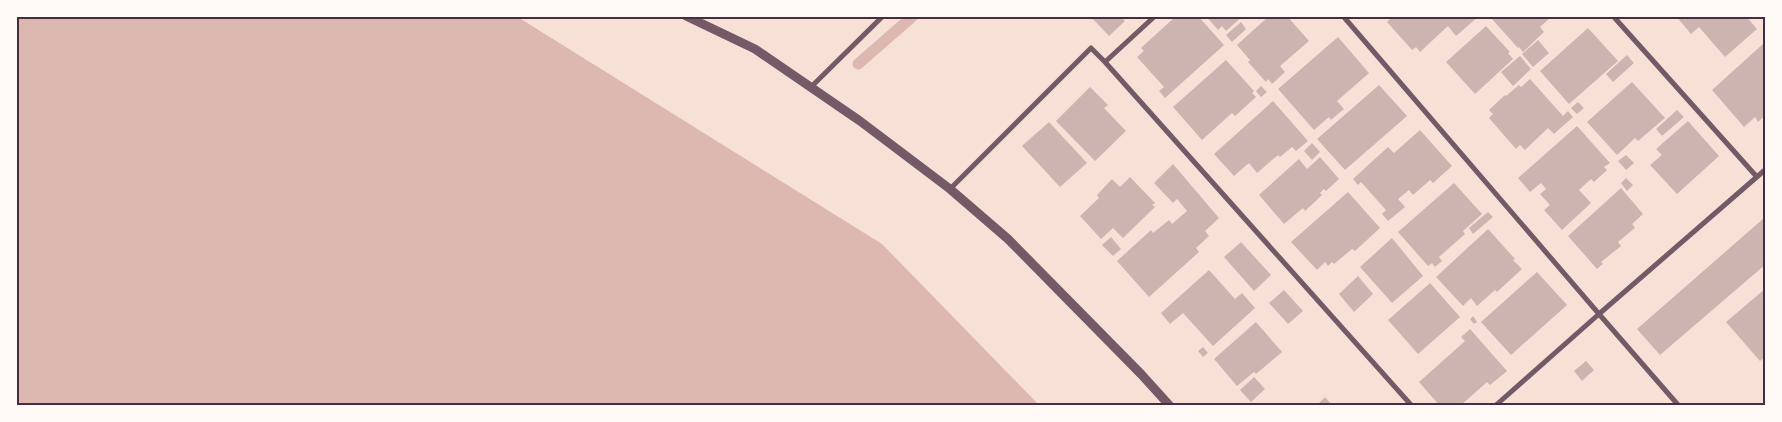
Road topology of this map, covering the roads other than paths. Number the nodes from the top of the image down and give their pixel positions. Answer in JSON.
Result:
{"nodes":[{"id":1,"x":686,"y":16,"type":"edge"},
{"id":2,"x":883,"y":16,"type":"edge"},
{"id":3,"x":1155,"y":16,"type":"edge"},
{"id":4,"x":1343,"y":16,"type":"edge"},
{"id":5,"x":1613,"y":16,"type":"edge"},
{"id":6,"x":1105,"y":62,"type":"junction"},
{"id":7,"x":811,"y":87,"type":"junction"},
{"id":8,"x":1766,"y":169,"type":"edge"},
{"id":9,"x":1757,"y":176,"type":"junction"},
{"id":10,"x":950,"y":189,"type":"junction"},
{"id":11,"x":1599,"y":314,"type":"junction"},
{"id":12,"x":1170,"y":406,"type":"edge"},
{"id":13,"x":1412,"y":406,"type":"edge"},
{"id":14,"x":1494,"y":406,"type":"edge"},
{"id":15,"x":1679,"y":406,"type":"edge"}],
"edges":[{"from":1,"to":7,"type":"street"},
{"from":2,"to":7,"type":"street"},
{"from":3,"to":6,"type":"street"},
{"from":4,"to":11,"type":"street"},
{"from":5,"to":9,"type":"street"},
{"from":6,"to":10,"type":"street"},
{"from":6,"to":13,"type":"street"},
{"from":7,"to":10,"type":"street"},
{"from":8,"to":9,"type":"street"},
{"from":9,"to":11,"type":"street"},
{"from":10,"to":12,"type":"street"},
{"from":11,"to":14,"type":"street"},
{"from":11,"to":15,"type":"street"}]}
